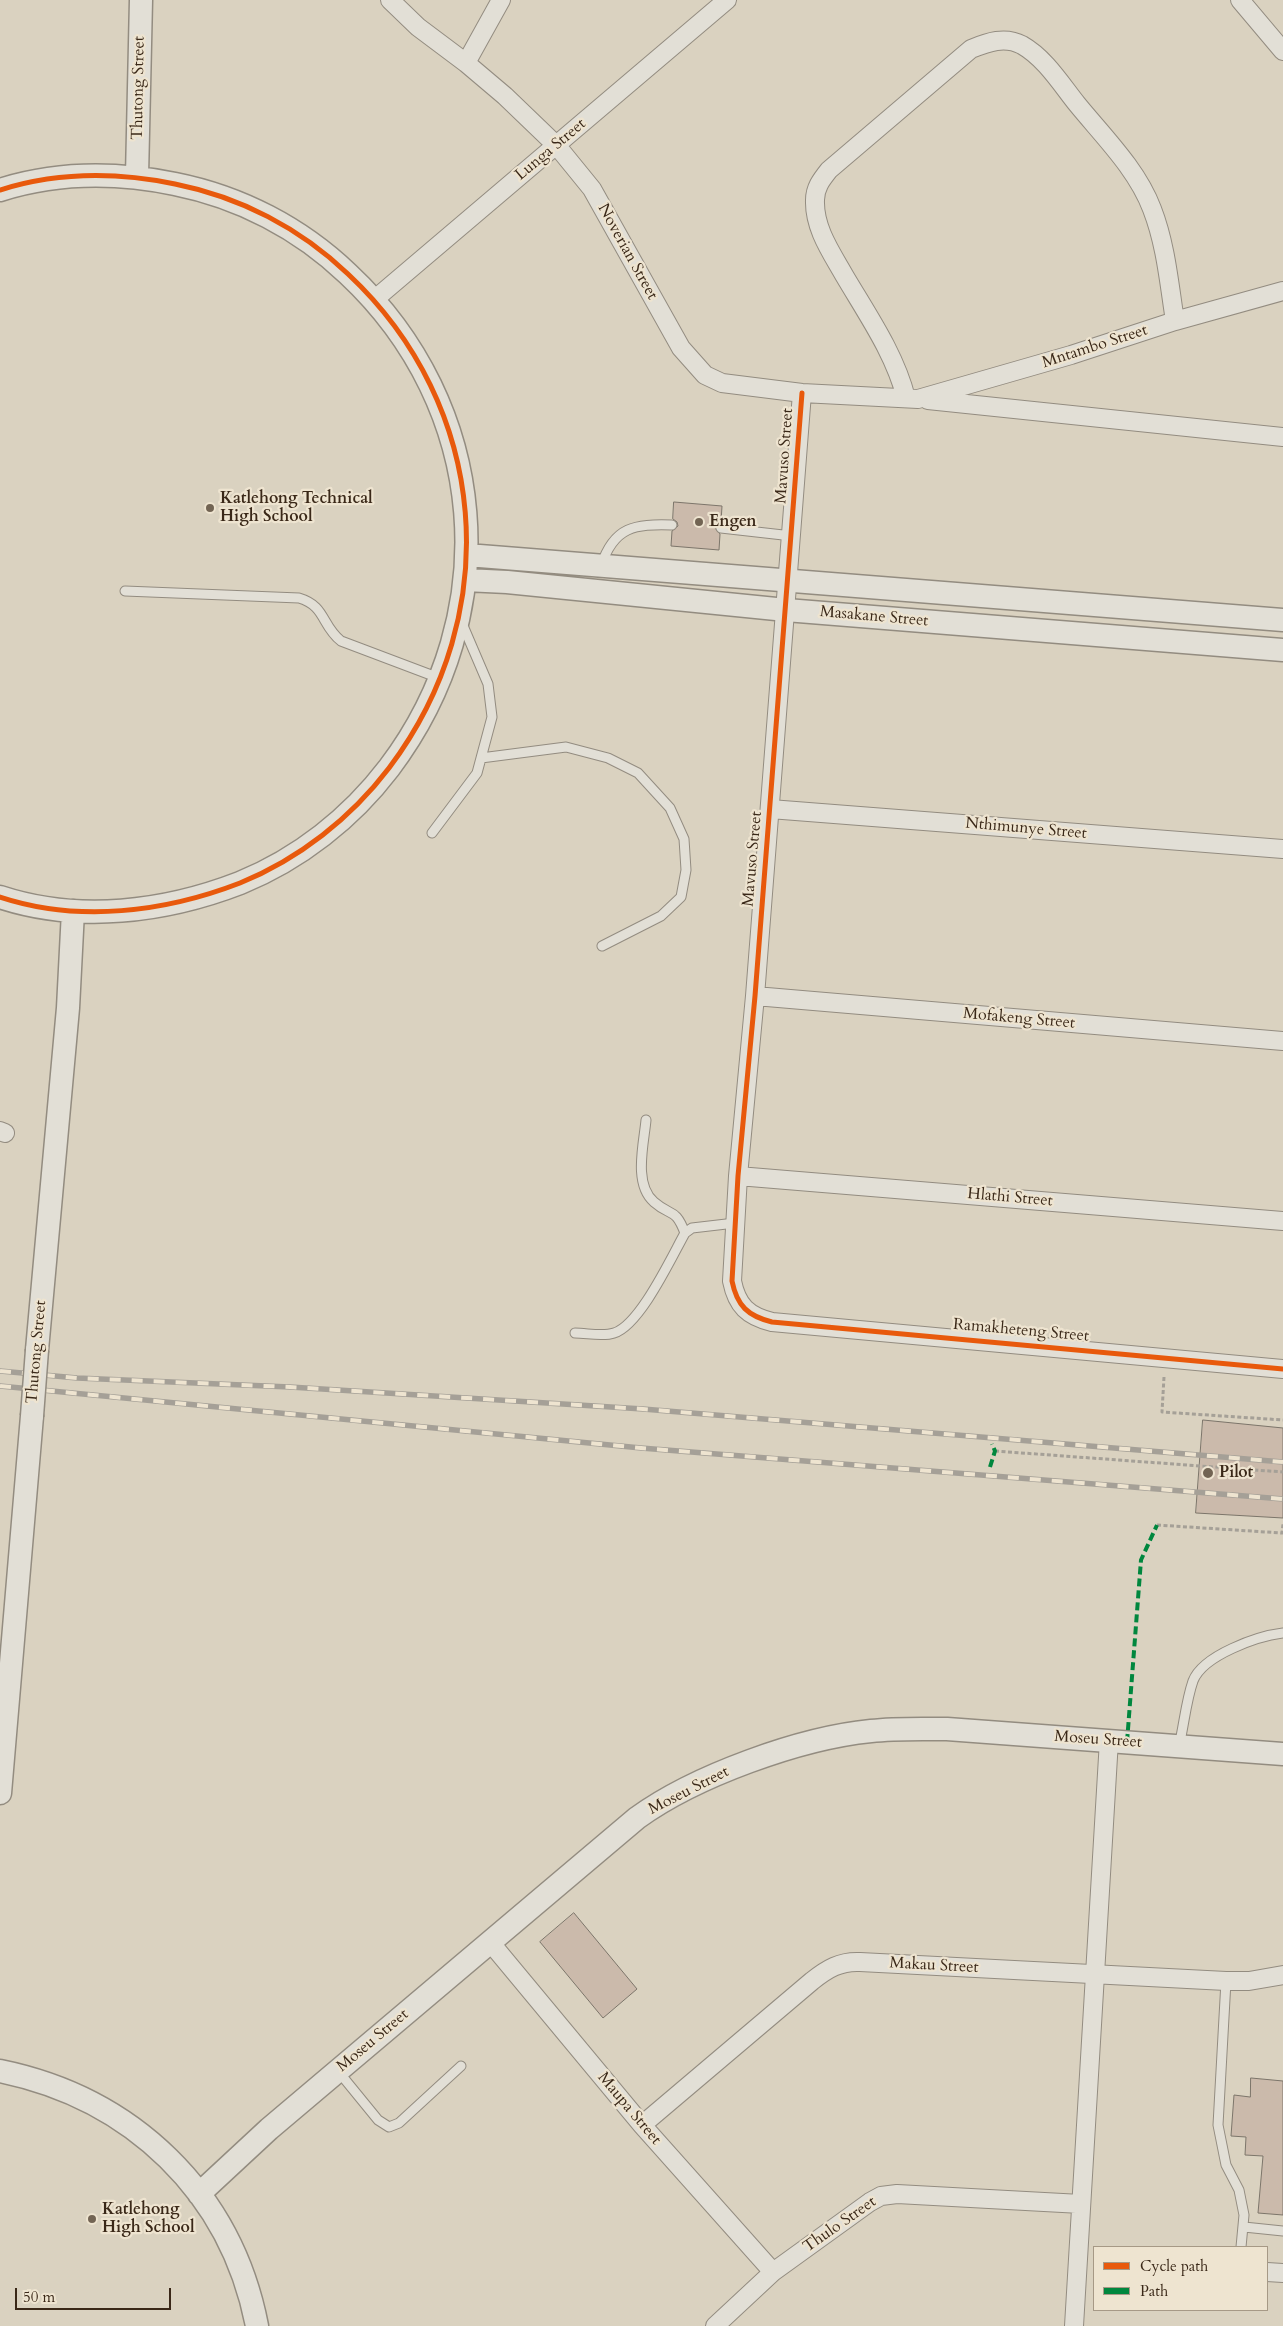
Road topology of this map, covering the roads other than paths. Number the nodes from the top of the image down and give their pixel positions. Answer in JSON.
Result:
{"nodes":[{"id":1,"x":141,"y":0,"type":"edge"},
{"id":2,"x":390,"y":0,"type":"edge"},
{"id":3,"x":501,"y":0,"type":"edge"},
{"id":4,"x":727,"y":0,"type":"edge"},
{"id":5,"x":1240,"y":0,"type":"edge"},
{"id":6,"x":1283,"y":51,"type":"edge"},
{"id":7,"x":466,"y":63,"type":"junction"},
{"id":8,"x":557,"y":146,"type":"junction"},
{"id":9,"x":137,"y":176,"type":"junction"},
{"id":10,"x":0,"y":190,"type":"edge"},
{"id":11,"x":1283,"y":291,"type":"edge"},
{"id":12,"x":375,"y":299,"type":"junction"},
{"id":13,"x":1175,"y":321,"type":"junction"},
{"id":14,"x":802,"y":393,"type":"junction"},
{"id":15,"x":912,"y":399,"type":"junction"},
{"id":16,"x":1283,"y":437,"type":"edge"},
{"id":17,"x":672,"y":525,"type":"dead end"},
{"id":18,"x":720,"y":528,"type":"dead end"},
{"id":19,"x":792,"y":536,"type":"junction"},
{"id":20,"x":466,"y":555,"type":"junction"},
{"id":21,"x":601,"y":566,"type":"junction"},
{"id":22,"x":465,"y":580,"type":"junction"},
{"id":23,"x":788,"y":581,"type":"junction"},
{"id":24,"x":125,"y":591,"type":"dead end"},
{"id":25,"x":786,"y":610,"type":"junction"},
{"id":26,"x":460,"y":616,"type":"junction"},
{"id":27,"x":1283,"y":620,"type":"edge"},
{"id":28,"x":1283,"y":650,"type":"edge"},
{"id":29,"x":441,"y":679,"type":"junction"},
{"id":30,"x":481,"y":758,"type":"junction"},
{"id":31,"x":770,"y":809,"type":"junction"},
{"id":32,"x":432,"y":833,"type":"dead end"},
{"id":33,"x":1283,"y":849,"type":"edge"},
{"id":34,"x":0,"y":897,"type":"edge"},
{"id":35,"x":72,"y":911,"type":"junction"},
{"id":36,"x":602,"y":946,"type":"dead end"},
{"id":37,"x":754,"y":996,"type":"junction"},
{"id":38,"x":1283,"y":1042,"type":"edge"},
{"id":39,"x":646,"y":1120,"type":"dead end"},
{"id":40,"x":738,"y":1176,"type":"junction"},
{"id":41,"x":1283,"y":1221,"type":"edge"},
{"id":42,"x":735,"y":1224,"type":"junction"},
{"id":43,"x":685,"y":1233,"type":"junction"},
{"id":44,"x":757,"y":1318,"type":"joint"},
{"id":45,"x":575,"y":1333,"type":"dead end"},
{"id":46,"x":1283,"y":1369,"type":"edge"},
{"id":47,"x":1283,"y":1633,"type":"edge"},
{"id":48,"x":1109,"y":1740,"type":"junction"},
{"id":49,"x":1179,"y":1746,"type":"junction"},
{"id":50,"x":1283,"y":1754,"type":"edge"},
{"id":51,"x":0,"y":1792,"type":"edge"},
{"id":52,"x":490,"y":1942,"type":"junction"},
{"id":53,"x":1283,"y":1975,"type":"edge"},
{"id":54,"x":1096,"y":1976,"type":"junction"},
{"id":55,"x":1226,"y":1982,"type":"junction"},
{"id":56,"x":461,"y":2066,"type":"dead end"},
{"id":57,"x":338,"y":2070,"type":"junction"},
{"id":58,"x":0,"y":2071,"type":"edge"},
{"id":59,"x":642,"y":2125,"type":"junction"},
{"id":60,"x":200,"y":2194,"type":"junction"},
{"id":61,"x":1081,"y":2204,"type":"junction"},
{"id":62,"x":1244,"y":2227,"type":"junction"},
{"id":63,"x":1283,"y":2230,"type":"edge"},
{"id":64,"x":1241,"y":2246,"type":"edge"},
{"id":65,"x":1086,"y":2255,"type":"edge"},
{"id":66,"x":772,"y":2272,"type":"junction"},
{"id":67,"x":1268,"y":2272,"type":"edge"},
{"id":68,"x":1283,"y":2274,"type":"edge"},
{"id":69,"x":257,"y":2326,"type":"edge"},
{"id":70,"x":715,"y":2326,"type":"edge"},
{"id":71,"x":1074,"y":2326,"type":"edge"}],
"edges":[{"from":1,"to":9,"type":"street","name":"Thutong Street"},
{"from":2,"to":7,"type":"street","name":"Noverian Street"},
{"from":3,"to":7,"type":"street"},
{"from":4,"to":8,"type":"street","name":"Lunga Street"},
{"from":5,"to":6,"type":"street"},
{"from":7,"to":8,"type":"street","name":"Noverian Street"},
{"from":8,"to":12,"type":"street","name":"Lunga Street"},
{"from":8,"to":14,"type":"street","name":"Noverian Street"},
{"from":9,"to":10,"type":"street"},
{"from":9,"to":12,"type":"street"},
{"from":11,"to":13,"type":"street","name":"Mntambo Street"},
{"from":12,"to":20,"type":"street"},
{"from":13,"to":15,"type":"street","name":"Mntambo Street"},
{"from":13,"to":15,"type":"street"},
{"from":14,"to":15,"type":"street","name":"Noverian Street"},
{"from":14,"to":19,"type":"street","name":"Mavuso Street"},
{"from":15,"to":16,"type":"street","name":"Noverian Street"},
{"from":17,"to":21,"type":"lane"},
{"from":18,"to":19,"type":"lane"},
{"from":19,"to":23,"type":"street","name":"Mavuso Street"},
{"from":20,"to":21,"type":"street","name":"Masakane Street"},
{"from":20,"to":22,"type":"street"},
{"from":21,"to":23,"type":"street","name":"Masakane Street"},
{"from":22,"to":25,"type":"street","name":"Masakane Street"},
{"from":22,"to":26,"type":"street"},
{"from":23,"to":25,"type":"street","name":"Mavuso Street"},
{"from":23,"to":27,"type":"street","name":"Masakane Street"},
{"from":24,"to":29,"type":"lane"},
{"from":25,"to":28,"type":"street","name":"Masakane Street"},
{"from":25,"to":31,"type":"street","name":"Mavuso Street"},
{"from":26,"to":29,"type":"street"},
{"from":26,"to":30,"type":"lane"},
{"from":29,"to":35,"type":"street"},
{"from":30,"to":32,"type":"lane"},
{"from":30,"to":36,"type":"lane"},
{"from":31,"to":33,"type":"street","name":"Nthimunye Street"},
{"from":31,"to":37,"type":"street","name":"Mavuso Street"},
{"from":34,"to":35,"type":"street"},
{"from":35,"to":51,"type":"street","name":"Thutong Street","bridge":true},
{"from":37,"to":38,"type":"street","name":"Mofakeng Street"},
{"from":37,"to":40,"type":"street","name":"Mavuso Street"},
{"from":39,"to":43,"type":"lane"},
{"from":40,"to":41,"type":"street","name":"Hlathi Street"},
{"from":40,"to":42,"type":"street","name":"Mavuso Street"},
{"from":42,"to":43,"type":"lane"},
{"from":42,"to":44,"type":"street","name":"Mavuso Street"},
{"from":43,"to":45,"type":"lane"},
{"from":44,"to":46,"type":"street","name":"Ramakheteng Street"},
{"from":47,"to":49,"type":"lane"},
{"from":48,"to":49,"type":"street","name":"Moseu Street"},
{"from":48,"to":52,"type":"street","name":"Moseu Street"},
{"from":48,"to":54,"type":"street"},
{"from":49,"to":50,"type":"street","name":"Moseu Street"},
{"from":52,"to":57,"type":"street","name":"Moseu Street"},
{"from":52,"to":59,"type":"street","name":"Maupa Street"},
{"from":53,"to":55,"type":"street","name":"Makau Street"},
{"from":54,"to":55,"type":"street","name":"Makau Street"},
{"from":54,"to":59,"type":"street","name":"Makau Street"},
{"from":54,"to":61,"type":"street"},
{"from":55,"to":62,"type":"lane"},
{"from":56,"to":57,"type":"lane"},
{"from":57,"to":60,"type":"street","name":"Moseu Street"},
{"from":58,"to":60,"type":"street"},
{"from":59,"to":66,"type":"street","name":"Maupa Street"},
{"from":60,"to":69,"type":"street"},
{"from":61,"to":65,"type":"street"},
{"from":61,"to":66,"type":"street","name":"Thulo Street"},
{"from":62,"to":63,"type":"lane"},
{"from":62,"to":64,"type":"lane"},
{"from":65,"to":71,"type":"street"},
{"from":66,"to":70,"type":"street","name":"Thulo Street"},
{"from":67,"to":68,"type":"street"}]}
